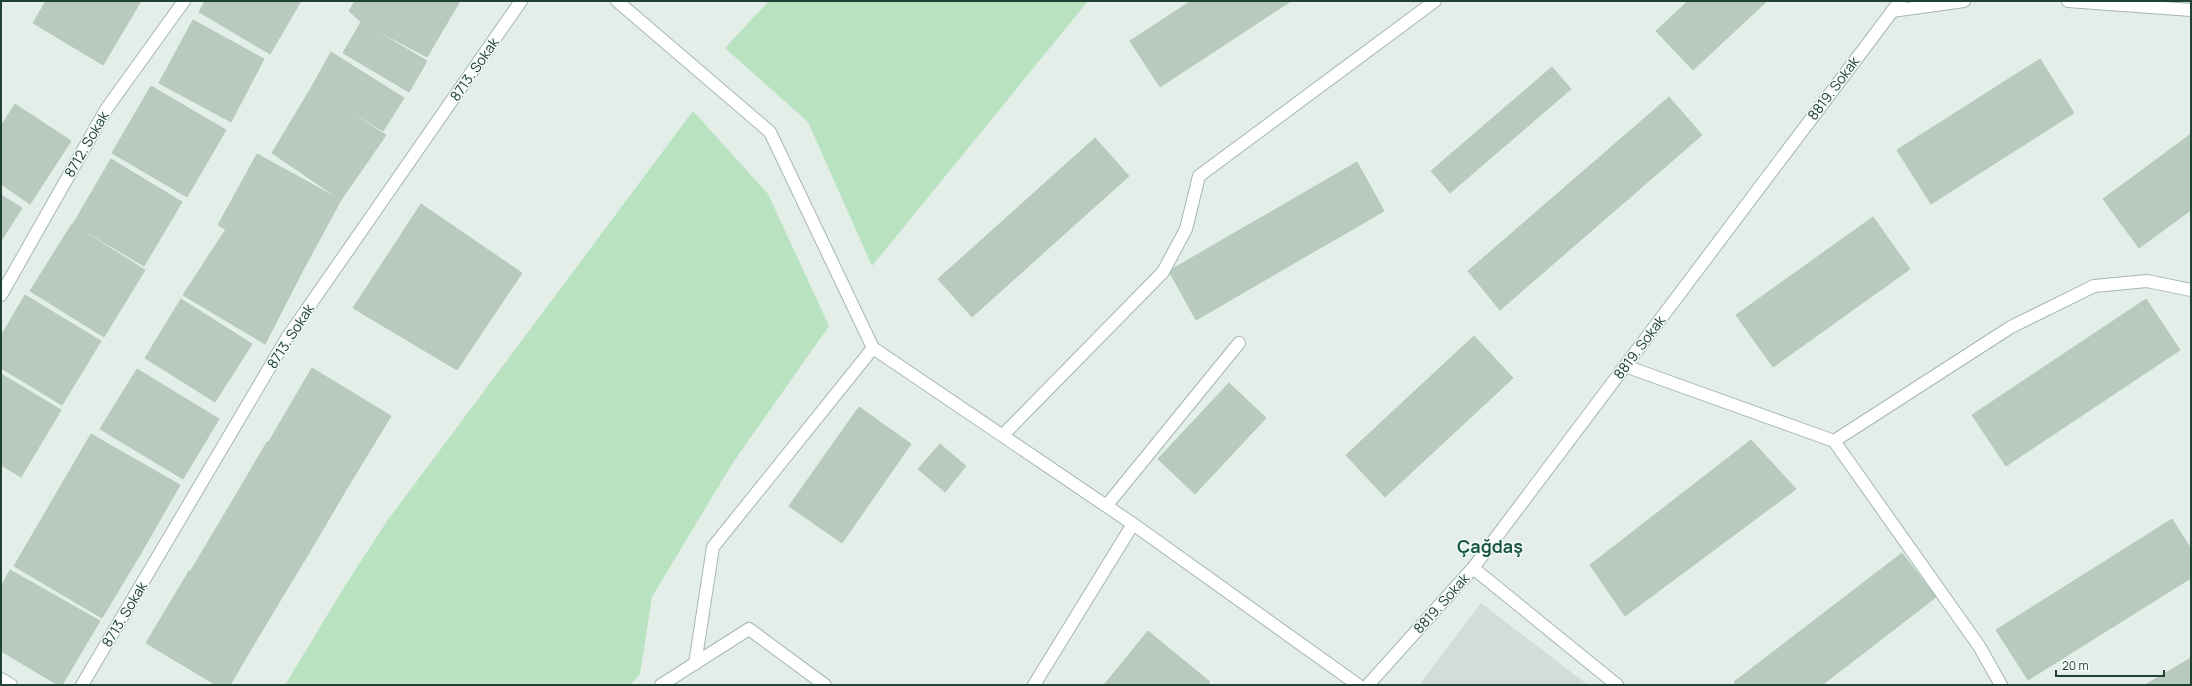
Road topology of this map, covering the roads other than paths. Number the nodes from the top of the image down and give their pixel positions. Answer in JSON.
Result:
{"nodes":[{"id":1,"x":184,"y":1,"type":"edge"},
{"id":2,"x":521,"y":1,"type":"edge"},
{"id":3,"x":617,"y":1,"type":"edge"},
{"id":4,"x":1435,"y":1,"type":"edge"},
{"id":5,"x":1900,"y":1,"type":"edge"},
{"id":6,"x":1964,"y":1,"type":"edge"},
{"id":7,"x":2068,"y":1,"type":"edge"},
{"id":8,"x":1892,"y":10,"type":"junction"},
{"id":9,"x":2191,"y":10,"type":"edge"},
{"id":10,"x":2191,"y":290,"type":"edge"},
{"id":11,"x":1,"y":295,"type":"edge"},
{"id":12,"x":1239,"y":343,"type":"dead end"},
{"id":13,"x":873,"y":348,"type":"junction"},
{"id":14,"x":1624,"y":366,"type":"junction"},
{"id":15,"x":1003,"y":435,"type":"junction"},
{"id":16,"x":1834,"y":441,"type":"junction"},
{"id":17,"x":1107,"y":506,"type":"junction"},
{"id":18,"x":1133,"y":524,"type":"junction"},
{"id":19,"x":1473,"y":568,"type":"junction"},
{"id":20,"x":694,"y":664,"type":"junction"},
{"id":21,"x":1,"y":680,"type":"edge"},
{"id":22,"x":812,"y":681,"type":"edge"},
{"id":23,"x":11,"y":685,"type":"edge"},
{"id":24,"x":82,"y":685,"type":"edge"},
{"id":25,"x":661,"y":685,"type":"edge"},
{"id":26,"x":825,"y":685,"type":"edge"},
{"id":27,"x":1034,"y":685,"type":"edge"},
{"id":28,"x":1358,"y":685,"type":"edge"},
{"id":29,"x":1368,"y":685,"type":"edge"},
{"id":30,"x":1617,"y":685,"type":"edge"},
{"id":31,"x":2001,"y":685,"type":"edge"}],
"edges":[{"from":1,"to":11,"type":"street","name":"8712. Sokak"},
{"from":2,"to":24,"type":"street","name":"8713. Sokak"},
{"from":3,"to":13,"type":"street"},
{"from":4,"to":15,"type":"street"},
{"from":5,"to":8,"type":"street","name":"8819. Sokak"},
{"from":6,"to":8,"type":"street"},
{"from":7,"to":9,"type":"street"},
{"from":8,"to":14,"type":"street","name":"8819. Sokak"},
{"from":10,"to":16,"type":"street"},
{"from":12,"to":17,"type":"street"},
{"from":13,"to":15,"type":"street"},
{"from":13,"to":20,"type":"street"},
{"from":14,"to":16,"type":"street"},
{"from":14,"to":19,"type":"street","name":"8819. Sokak"},
{"from":15,"to":17,"type":"street"},
{"from":16,"to":31,"type":"street"},
{"from":17,"to":18,"type":"street"},
{"from":18,"to":27,"type":"street"},
{"from":18,"to":28,"type":"street"},
{"from":19,"to":29,"type":"street","name":"8819. Sokak"},
{"from":19,"to":30,"type":"street"},
{"from":20,"to":22,"type":"street"},
{"from":20,"to":25,"type":"street"},
{"from":21,"to":23,"type":"street"},
{"from":22,"to":26,"type":"street"}]}
